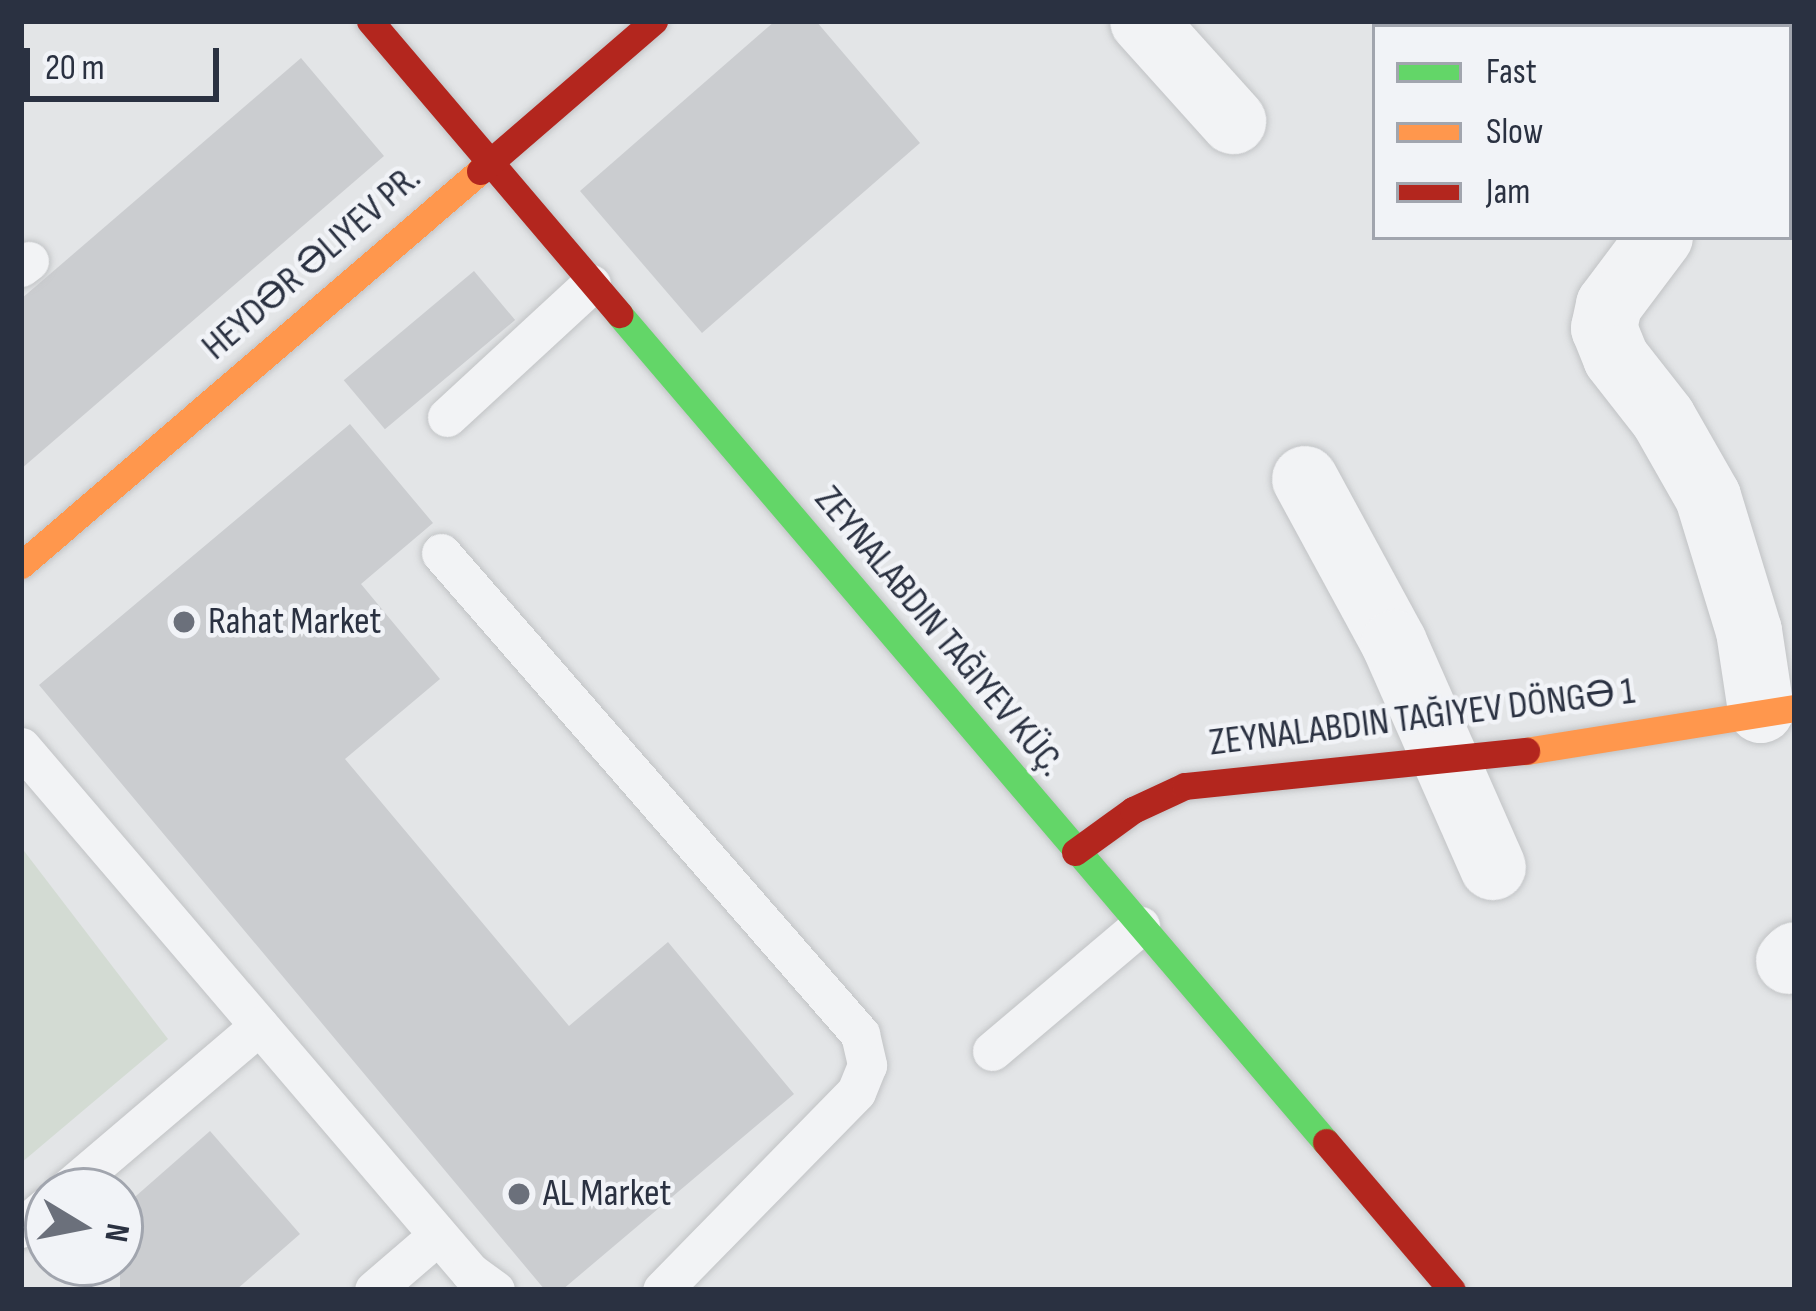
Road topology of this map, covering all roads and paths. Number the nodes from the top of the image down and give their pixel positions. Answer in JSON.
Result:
{"nodes":[{"id":1,"x":370,"y":21,"type":"edge"},
{"id":2,"x":654,"y":21,"type":"edge"},
{"id":3,"x":1143,"y":21,"type":"edge"},
{"id":4,"x":1233,"y":121,"type":"dead end"},
{"id":5,"x":491,"y":161,"type":"junction"},
{"id":6,"x":1658,"y":240,"type":"edge"},
{"id":7,"x":591,"y":284,"type":"junction"},
{"id":8,"x":447,"y":417,"type":"dead end"},
{"id":9,"x":1305,"y":479,"type":"dead end"},
{"id":10,"x":441,"y":554,"type":"dead end"},
{"id":11,"x":21,"y":565,"type":"edge"},
{"id":12,"x":1778,"y":710,"type":"edge"},
{"id":13,"x":21,"y":747,"type":"edge"},
{"id":14,"x":1445,"y":761,"type":"junction"},
{"id":15,"x":1075,"y":851,"type":"junction"},
{"id":16,"x":1493,"y":867,"type":"dead end"},
{"id":17,"x":1140,"y":926,"type":"junction"},
{"id":18,"x":259,"y":1025,"type":"junction"},
{"id":19,"x":992,"y":1051,"type":"dead end"},
{"id":20,"x":93,"y":1167,"type":"edge"},
{"id":21,"x":439,"y":1235,"type":"junction"},
{"id":22,"x":374,"y":1290,"type":"edge"},
{"id":23,"x":495,"y":1290,"type":"edge"},
{"id":24,"x":662,"y":1290,"type":"edge"},
{"id":25,"x":1452,"y":1290,"type":"edge"}],
"edges":[{"from":1,"to":5,"type":"street"},
{"from":2,"to":5,"type":"street","name":"HEYDƏR ƏLIYEV PR."},
{"from":3,"to":4,"type":"street"},
{"from":5,"to":7,"type":"street"},
{"from":5,"to":11,"type":"street","name":"HEYDƏR ƏLIYEV PR."},
{"from":6,"to":12,"type":"street"},
{"from":7,"to":8,"type":"lane"},
{"from":7,"to":15,"type":"street"},
{"from":9,"to":14,"type":"street"},
{"from":10,"to":24,"type":"lane"},
{"from":12,"to":14,"type":"street"},
{"from":13,"to":18,"type":"lane"},
{"from":14,"to":15,"type":"street"},
{"from":14,"to":16,"type":"street"},
{"from":15,"to":17,"type":"street"},
{"from":17,"to":19,"type":"lane"},
{"from":17,"to":25,"type":"street"},
{"from":18,"to":20,"type":"lane"},
{"from":18,"to":21,"type":"lane"},
{"from":21,"to":22,"type":"lane"},
{"from":21,"to":23,"type":"lane"}]}
